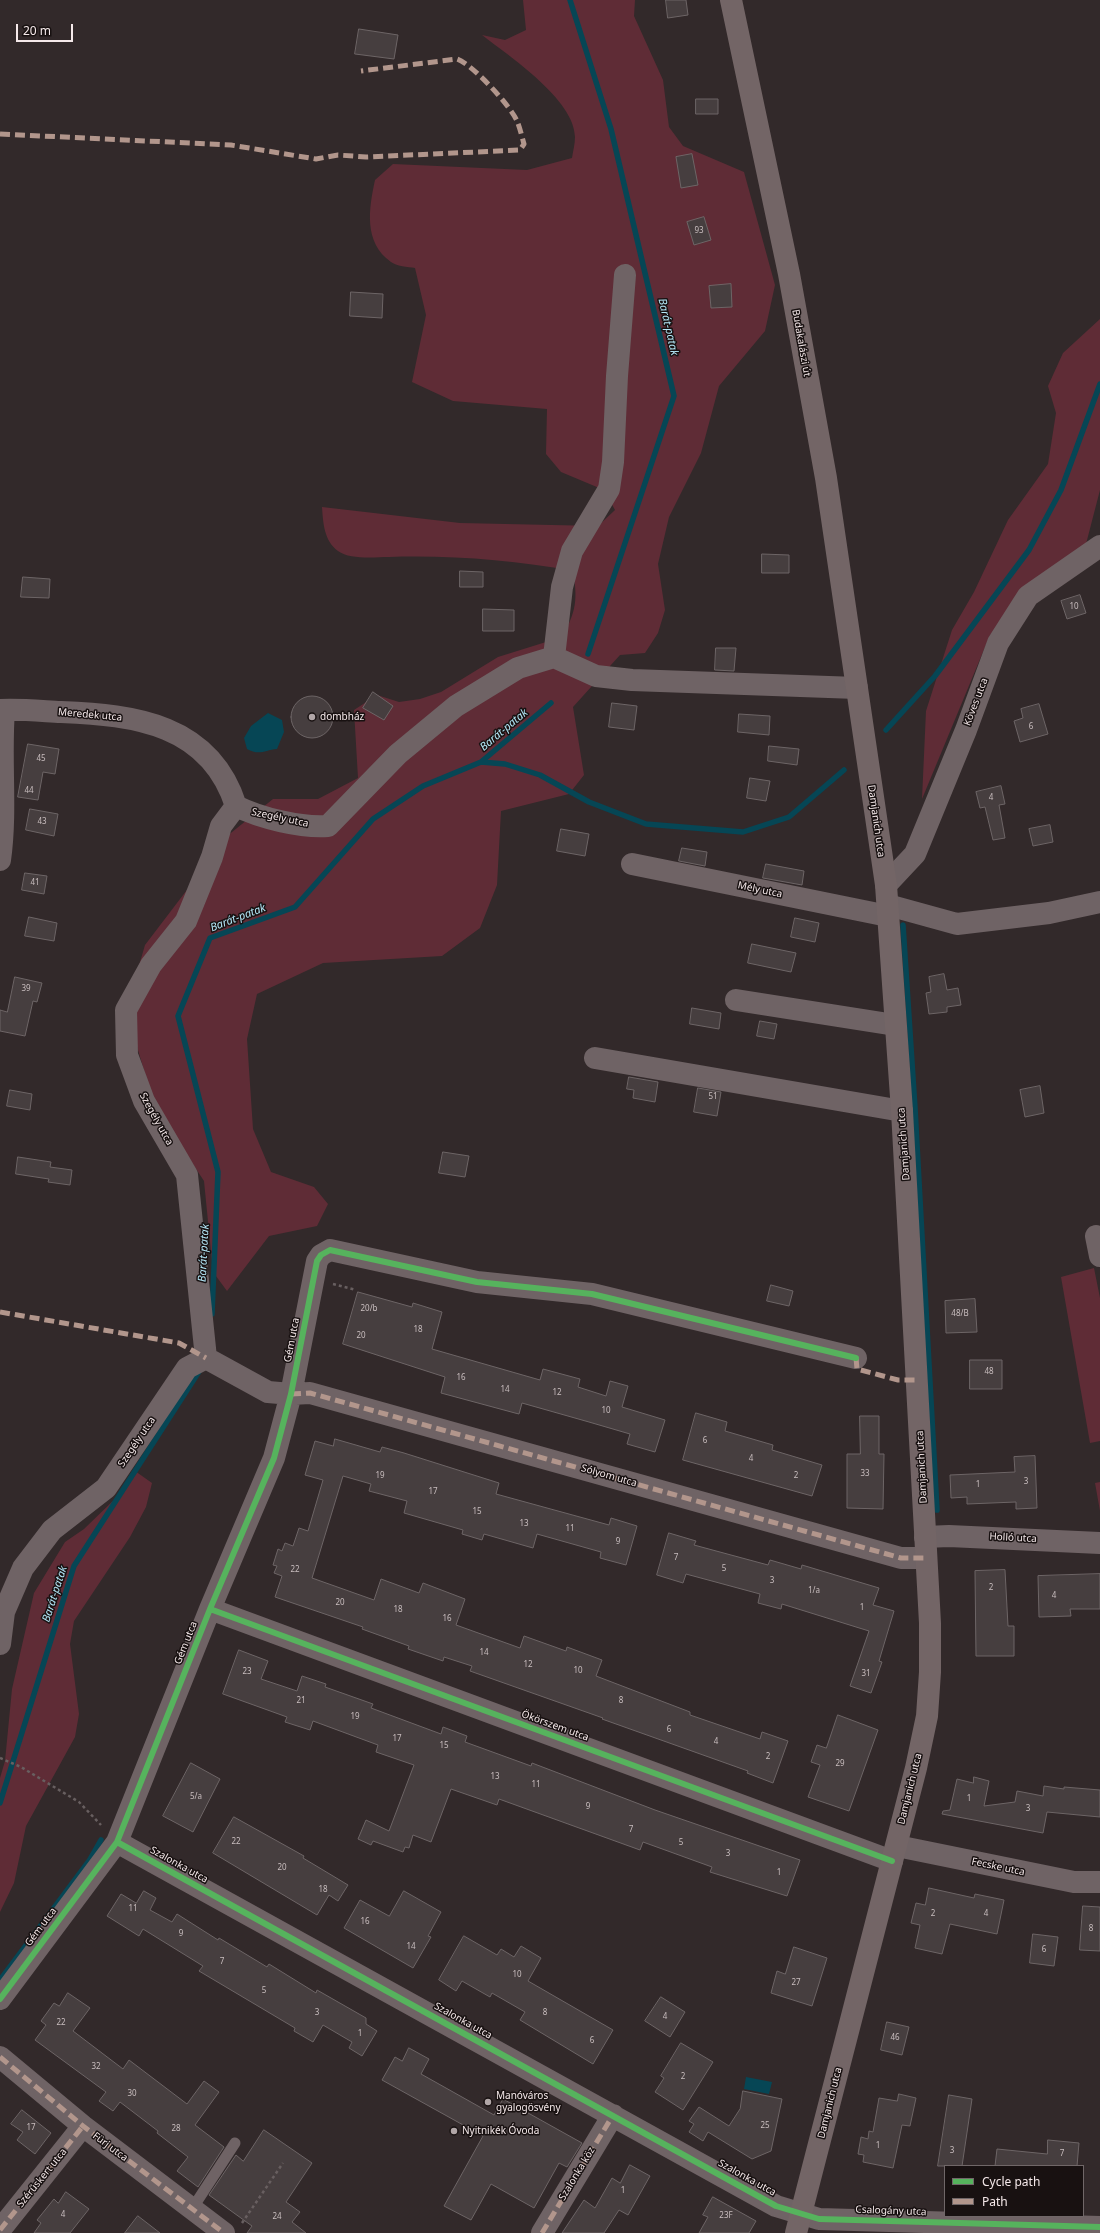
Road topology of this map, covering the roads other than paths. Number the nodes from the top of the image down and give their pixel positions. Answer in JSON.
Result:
{"nodes":[{"id":1,"x":732,"y":0,"type":"edge"},
{"id":2,"x":625,"y":275,"type":"dead end"},
{"id":3,"x":1100,"y":546,"type":"edge"},
{"id":4,"x":554,"y":657,"type":"junction"},
{"id":5,"x":857,"y":688,"type":"junction"},
{"id":6,"x":2,"y":710,"type":"edge"},
{"id":7,"x":236,"y":806,"type":"junction"},
{"id":8,"x":0,"y":860,"type":"edge"},
{"id":9,"x":632,"y":864,"type":"dead end"},
{"id":10,"x":887,"y":902,"type":"junction"},
{"id":11,"x":1100,"y":902,"type":"edge"},
{"id":12,"x":736,"y":1000,"type":"dead end"},
{"id":13,"x":895,"y":1025,"type":"junction"},
{"id":14,"x":595,"y":1058,"type":"dead end"},
{"id":15,"x":902,"y":1111,"type":"junction"},
{"id":16,"x":206,"y":1358,"type":"junction"},
{"id":17,"x":856,"y":1358,"type":"dead end"},
{"id":18,"x":291,"y":1394,"type":"junction"},
{"id":19,"x":1100,"y":1543,"type":"edge"},
{"id":20,"x":926,"y":1547,"type":"junction"},
{"id":21,"x":210,"y":1609,"type":"junction"},
{"id":22,"x":0,"y":1644,"type":"edge"},
{"id":23,"x":117,"y":1842,"type":"junction"},
{"id":24,"x":894,"y":1853,"type":"junction"},
{"id":25,"x":1100,"y":1882,"type":"edge"},
{"id":26,"x":0,"y":1999,"type":"edge"},
{"id":27,"x":0,"y":2057,"type":"edge"},
{"id":28,"x":613,"y":2116,"type":"junction"},
{"id":29,"x":83,"y":2126,"type":"junction"},
{"id":30,"x":235,"y":2143,"type":"dead end"},
{"id":31,"x":192,"y":2209,"type":"junction"},
{"id":32,"x":799,"y":2224,"type":"edge"},
{"id":33,"x":1100,"y":2227,"type":"edge"},
{"id":34,"x":0,"y":2230,"type":"edge"},
{"id":35,"x":232,"y":2230,"type":"edge"},
{"id":36,"x":542,"y":2233,"type":"edge"}],
"edges":[{"from":1,"to":5,"type":"main road","name":"Budakalászi út"},
{"from":2,"to":4,"type":"street"},
{"from":3,"to":10,"type":"street","name":"Köves utca"},
{"from":4,"to":5,"type":"street"},
{"from":4,"to":7,"type":"street","name":"Szegély utca"},
{"from":5,"to":10,"type":"main road","name":"Damjanich utca"},
{"from":6,"to":7,"type":"street","name":"Meredek utca"},
{"from":6,"to":8,"type":"street"},
{"from":7,"to":16,"type":"street","name":"Szegély utca"},
{"from":9,"to":10,"type":"street","name":"Mély utca"},
{"from":10,"to":11,"type":"street","name":"Mély utca"},
{"from":10,"to":13,"type":"main road","name":"Damjanich utca"},
{"from":12,"to":13,"type":"street"},
{"from":13,"to":15,"type":"main road","name":"Damjanich utca"},
{"from":14,"to":15,"type":"street"},
{"from":15,"to":20,"type":"main road","name":"Damjanich utca"},
{"from":16,"to":18,"type":"street","name":"Sólyom utca"},
{"from":16,"to":22,"type":"street","name":"Szegély utca"},
{"from":17,"to":18,"type":"street","name":"Gém utca"},
{"from":18,"to":20,"type":"street","name":"Sólyom utca"},
{"from":18,"to":21,"type":"street","name":"Gém utca"},
{"from":19,"to":20,"type":"street","name":"Holló utca"},
{"from":20,"to":24,"type":"main road","name":"Damjanich utca"},
{"from":21,"to":23,"type":"street","name":"Gém utca"},
{"from":21,"to":24,"type":"street","name":"Ökörszem utca"},
{"from":23,"to":26,"type":"street","name":"Gém utca"},
{"from":23,"to":28,"type":"street","name":"Szalonka utca"},
{"from":24,"to":25,"type":"street","name":"Fecske utca"},
{"from":24,"to":32,"type":"main road","name":"Damjanich utca"},
{"from":27,"to":29,"type":"street","name":"Fürj utca"},
{"from":28,"to":32,"type":"street","name":"Szalonka utca"},
{"from":28,"to":36,"type":"street","name":"Szalonka köz"},
{"from":29,"to":31,"type":"street","name":"Fürj utca"},
{"from":29,"to":34,"type":"street","name":"Szérűskert utca"},
{"from":30,"to":31,"type":"lane"},
{"from":31,"to":35,"type":"street","name":"Fürj utca"},
{"from":32,"to":33,"type":"street","name":"Csalogány utca"}]}
